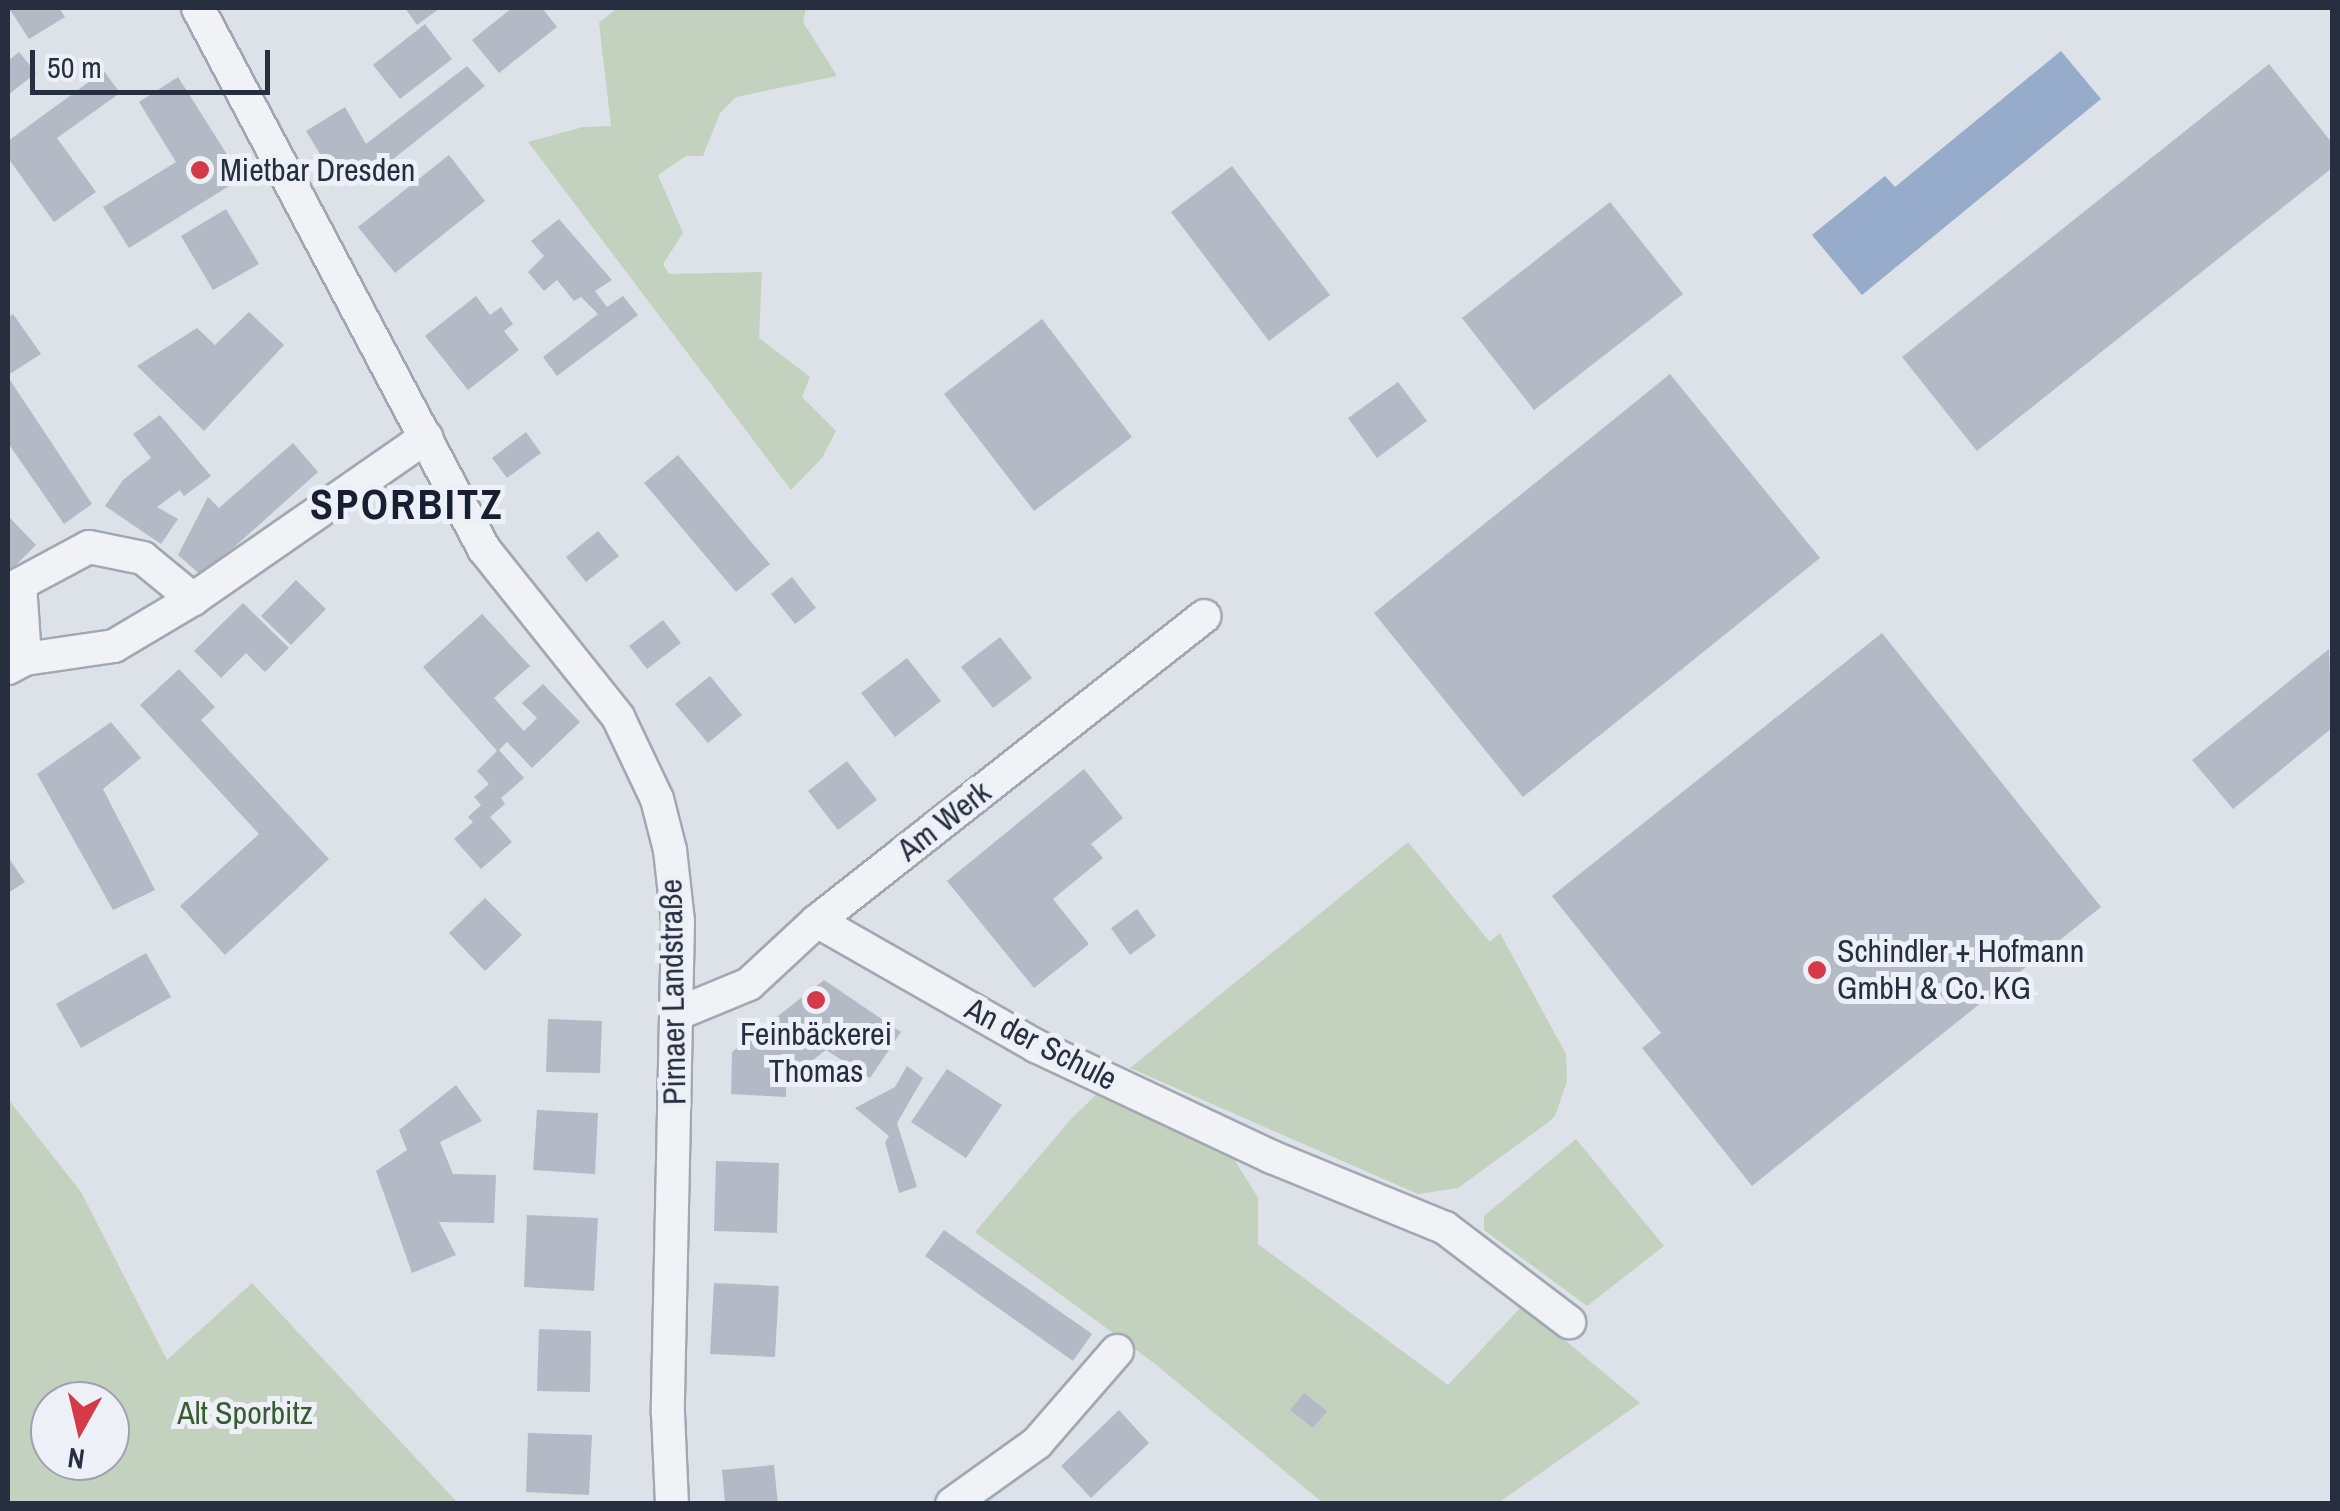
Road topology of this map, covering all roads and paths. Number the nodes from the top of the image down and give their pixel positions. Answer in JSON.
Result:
{"nodes":[{"id":1,"x":198,"y":8,"type":"edge"},
{"id":2,"x":426,"y":436,"type":"junction"},
{"id":3,"x":193,"y":599,"type":"junction"},
{"id":4,"x":1204,"y":616,"type":"dead end"},
{"id":5,"x":16,"y":663,"type":"edge"},
{"id":6,"x":817,"y":920,"type":"junction"},
{"id":7,"x":678,"y":1013,"type":"junction"},
{"id":8,"x":1569,"y":1322,"type":"dead end"},
{"id":9,"x":1117,"y":1351,"type":"dead end"},
{"id":10,"x":672,"y":1504,"type":"edge"},
{"id":11,"x":952,"y":1504,"type":"edge"}],
"edges":[{"from":1,"to":2,"type":"street","name":"Pirnaer Landstraße"},
{"from":2,"to":3,"type":"street"},
{"from":2,"to":7,"type":"street","name":"Pirnaer Landstraße"},
{"from":3,"to":5,"type":"street"},
{"from":3,"to":5,"type":"street"},
{"from":4,"to":6,"type":"street","name":"Am Werk"},
{"from":6,"to":7,"type":"street","name":"Am Werk"},
{"from":6,"to":8,"type":"street","name":"An der Schule"},
{"from":7,"to":10,"type":"street","name":"Pirnaer Landstraße"},
{"from":9,"to":11,"type":"street"}]}
